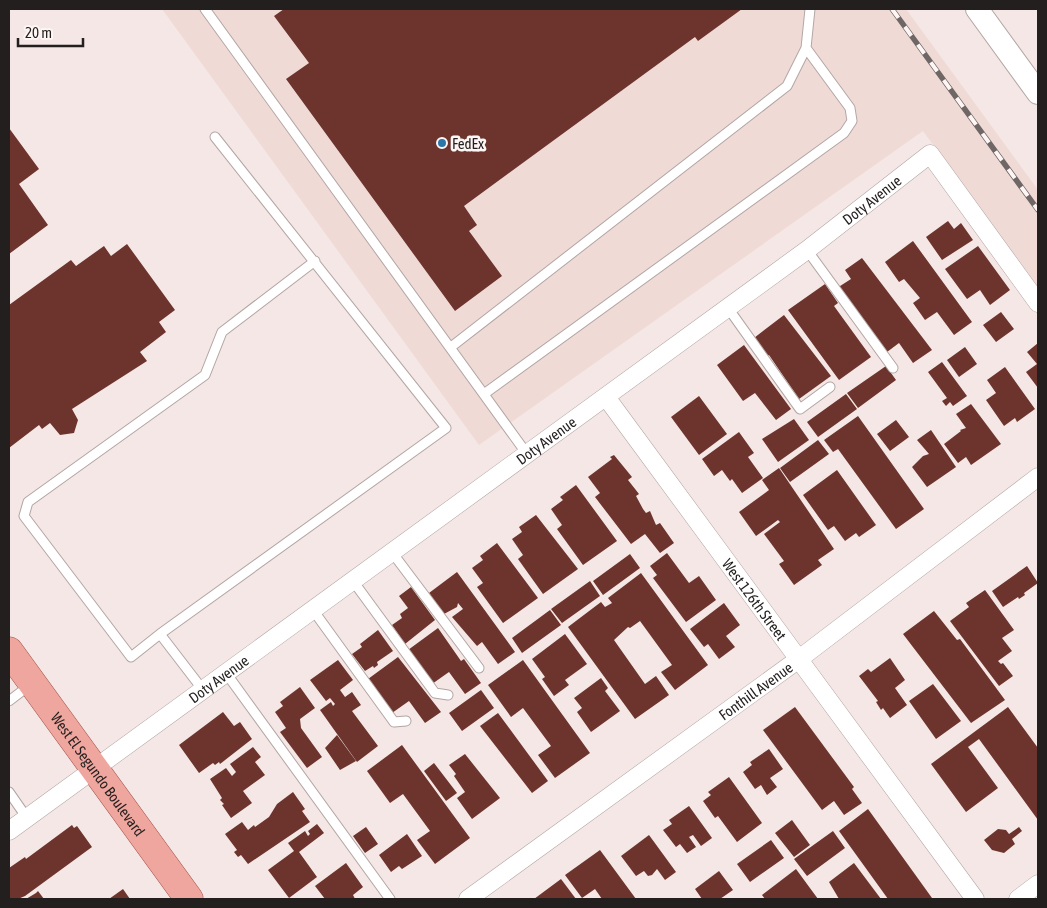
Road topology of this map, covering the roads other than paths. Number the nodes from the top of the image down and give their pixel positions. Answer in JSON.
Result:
{"nodes":[{"id":1,"x":205,"y":9,"type":"edge"},
{"id":2,"x":810,"y":9,"type":"edge"},
{"id":3,"x":977,"y":9,"type":"edge"},
{"id":4,"x":806,"y":48,"type":"junction"},
{"id":5,"x":1038,"y":93,"type":"edge"},
{"id":6,"x":215,"y":137,"type":"dead end"},
{"id":7,"x":807,"y":250,"type":"junction"},
{"id":8,"x":315,"y":261,"type":"junction"},
{"id":9,"x":1038,"y":303,"type":"edge"},
{"id":10,"x":728,"y":308,"type":"junction"},
{"id":11,"x":451,"y":347,"type":"junction"},
{"id":12,"x":893,"y":368,"type":"dead end"},
{"id":13,"x":830,"y":388,"type":"dead end"},
{"id":14,"x":484,"y":394,"type":"junction"},
{"id":15,"x":606,"y":397,"type":"junction"},
{"id":16,"x":527,"y":454,"type":"junction"},
{"id":17,"x":1038,"y":477,"type":"edge"},
{"id":18,"x":391,"y":551,"type":"junction"},
{"id":19,"x":353,"y":581,"type":"junction"},
{"id":20,"x":313,"y":610,"type":"junction"},
{"id":21,"x":160,"y":634,"type":"junction"},
{"id":22,"x":9,"y":651,"type":"edge"},
{"id":23,"x":799,"y":658,"type":"junction"},
{"id":24,"x":479,"y":668,"type":"dead end"},
{"id":25,"x":226,"y":673,"type":"junction"},
{"id":26,"x":33,"y":684,"type":"junction"},
{"id":27,"x":203,"y":690,"type":"junction"},
{"id":28,"x":448,"y":695,"type":"dead end"},
{"id":29,"x":9,"y":701,"type":"edge"},
{"id":30,"x":406,"y":721,"type":"dead end"},
{"id":31,"x":94,"y":769,"type":"junction"},
{"id":32,"x":9,"y":792,"type":"edge"},
{"id":33,"x":27,"y":818,"type":"junction"},
{"id":34,"x":9,"y":831,"type":"edge"},
{"id":35,"x":1038,"y":884,"type":"edge"},
{"id":36,"x":189,"y":899,"type":"edge"},
{"id":37,"x":390,"y":899,"type":"edge"},
{"id":38,"x":468,"y":899,"type":"edge"},
{"id":39,"x":975,"y":899,"type":"edge"},
{"id":40,"x":1018,"y":899,"type":"edge"}],
"edges":[{"from":1,"to":11,"type":"lane"},
{"from":2,"to":4,"type":"lane"},
{"from":3,"to":5,"type":"street"},
{"from":4,"to":11,"type":"lane"},
{"from":4,"to":14,"type":"lane"},
{"from":6,"to":8,"type":"lane"},
{"from":7,"to":9,"type":"street","name":"Doty Avenue"},
{"from":7,"to":10,"type":"street","name":"Doty Avenue"},
{"from":7,"to":12,"type":"lane"},
{"from":8,"to":21,"type":"lane"},
{"from":8,"to":21,"type":"lane"},
{"from":10,"to":13,"type":"lane"},
{"from":10,"to":15,"type":"street","name":"Doty Avenue"},
{"from":11,"to":14,"type":"lane"},
{"from":14,"to":16,"type":"lane"},
{"from":15,"to":16,"type":"street","name":"Doty Avenue"},
{"from":15,"to":23,"type":"street","name":"West 126th Street"},
{"from":16,"to":18,"type":"street","name":"Doty Avenue"},
{"from":17,"to":23,"type":"street","name":"Fonthill Avenue"},
{"from":18,"to":19,"type":"street","name":"Doty Avenue"},
{"from":18,"to":24,"type":"lane"},
{"from":19,"to":20,"type":"street","name":"Doty Avenue"},
{"from":19,"to":28,"type":"lane"},
{"from":20,"to":25,"type":"street","name":"Doty Avenue"},
{"from":20,"to":30,"type":"lane"},
{"from":21,"to":27,"type":"lane"},
{"from":22,"to":26,"type":"main road","name":"West El Segundo Boulevard"},
{"from":23,"to":38,"type":"street","name":"Fonthill Avenue"},
{"from":23,"to":39,"type":"street","name":"West 126th Street"},
{"from":25,"to":27,"type":"street","name":"Doty Avenue"},
{"from":25,"to":37,"type":"lane"},
{"from":26,"to":29,"type":"lane"},
{"from":26,"to":31,"type":"main road","name":"West El Segundo Boulevard"},
{"from":27,"to":31,"type":"street","name":"Doty Avenue"},
{"from":31,"to":33,"type":"street","name":"Doty Avenue"},
{"from":31,"to":36,"type":"main road","name":"West El Segundo Boulevard"},
{"from":32,"to":33,"type":"lane"},
{"from":33,"to":34,"type":"street","name":"Doty Avenue"},
{"from":35,"to":40,"type":"street"}]}
